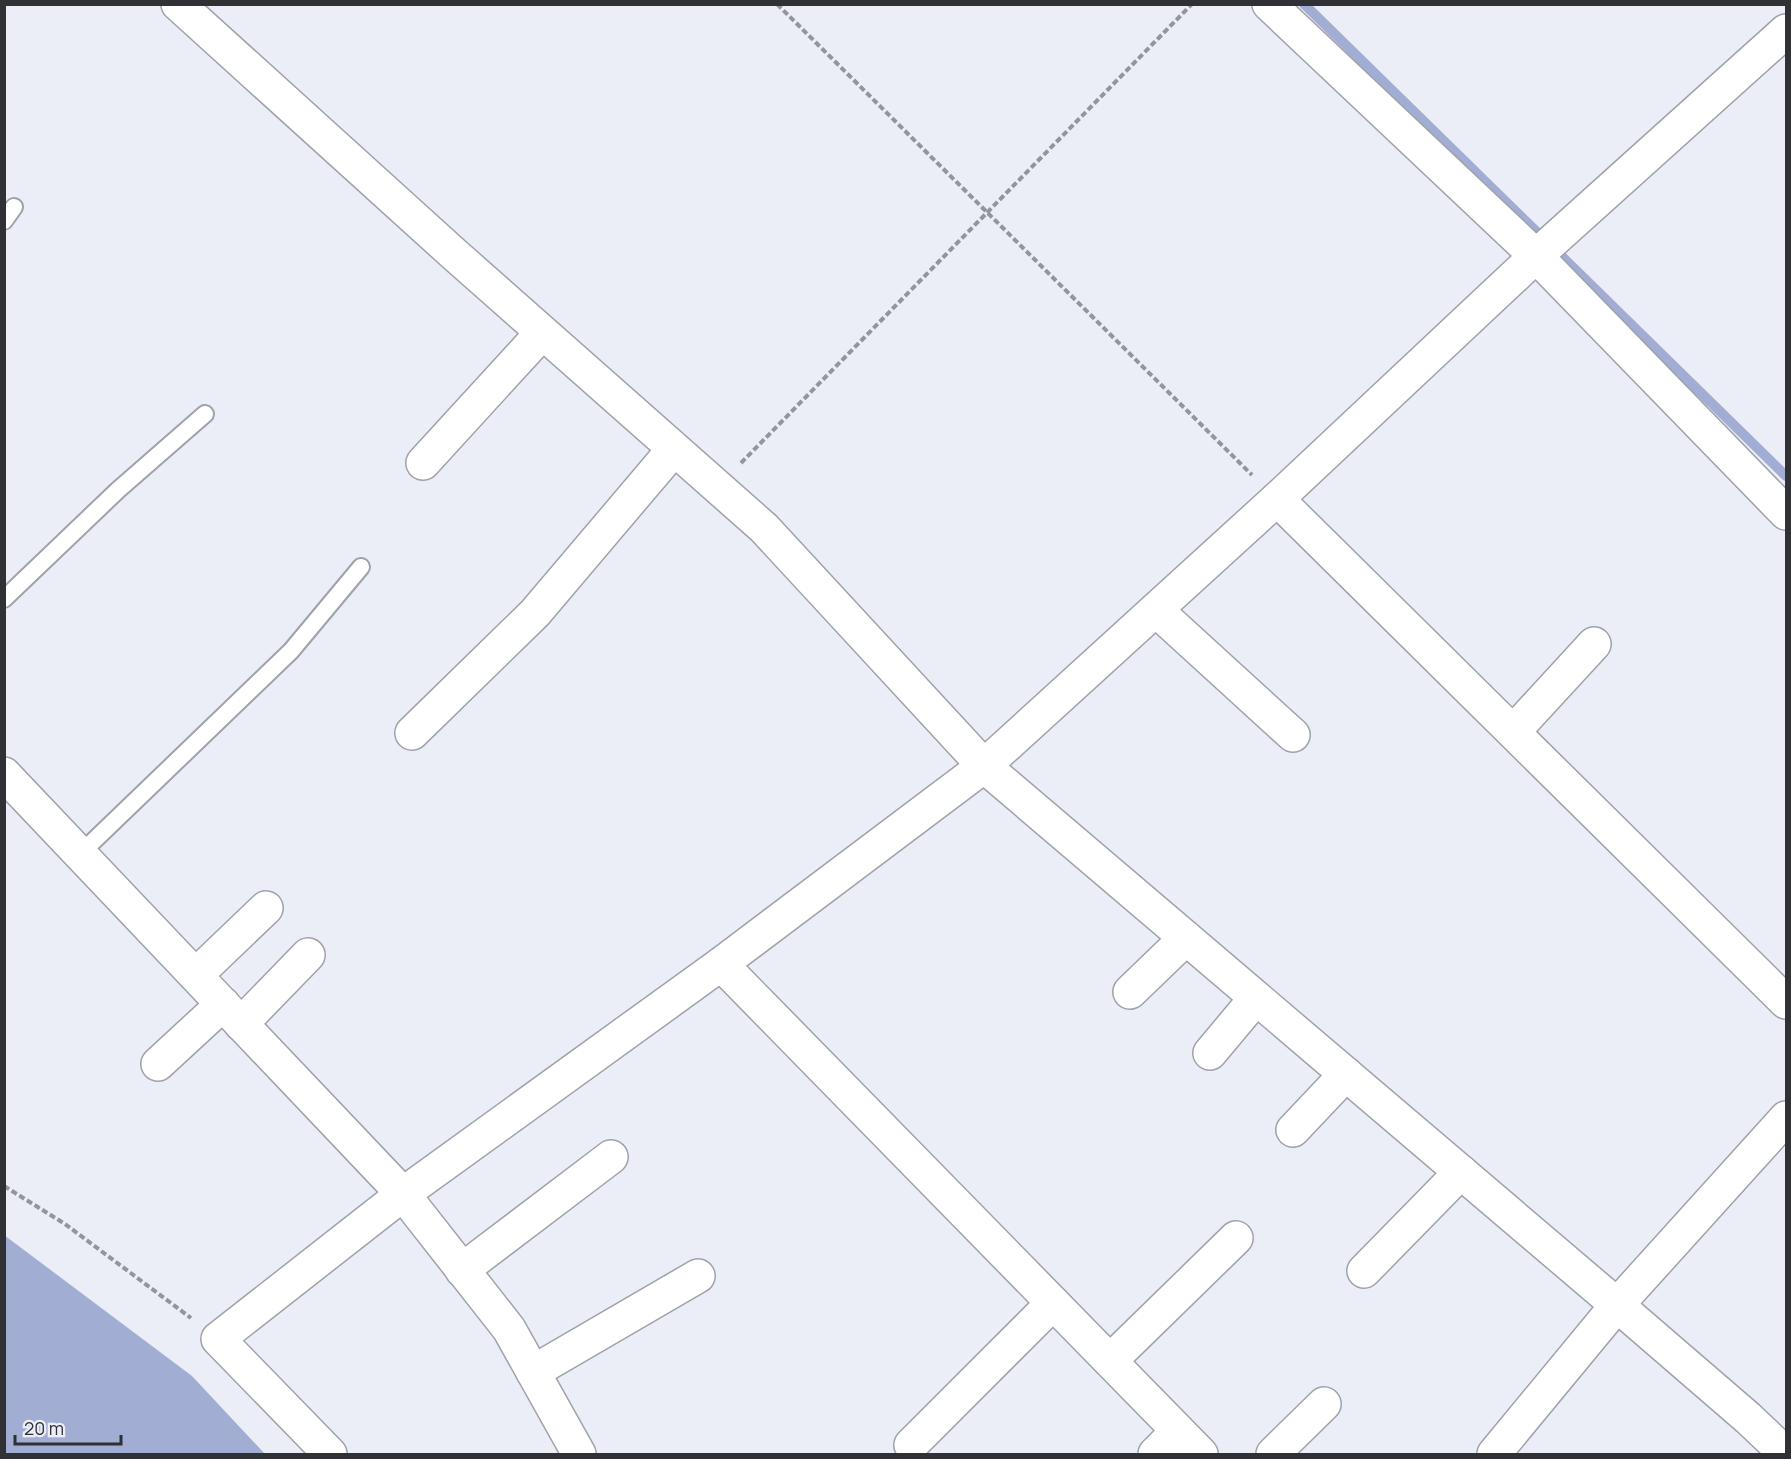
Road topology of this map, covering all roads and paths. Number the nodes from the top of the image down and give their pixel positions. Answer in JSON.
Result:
{"nodes":[{"id":1,"x":178,"y":4,"type":"edge"},
{"id":2,"x":777,"y":4,"type":"edge"},
{"id":3,"x":1192,"y":4,"type":"edge"},
{"id":4,"x":1269,"y":4,"type":"edge"},
{"id":5,"x":1786,"y":32,"type":"edge"},
{"id":6,"x":14,"y":207,"type":"dead end"},
{"id":7,"x":988,"y":213,"type":"junction"},
{"id":8,"x":4,"y":221,"type":"edge"},
{"id":9,"x":1536,"y":256,"type":"junction"},
{"id":10,"x":542,"y":333,"type":"junction"},
{"id":11,"x":205,"y":414,"type":"dead end"},
{"id":12,"x":674,"y":448,"type":"junction"},
{"id":13,"x":423,"y":463,"type":"dead end"},
{"id":14,"x":717,"y":487,"type":"junction"},
{"id":15,"x":1277,"y":499,"type":"junction"},
{"id":16,"x":1786,"y":513,"type":"edge"},
{"id":17,"x":361,"y":567,"type":"dead end"},
{"id":18,"x":4,"y":599,"type":"edge"},
{"id":19,"x":1156,"y":610,"type":"junction"},
{"id":20,"x":1594,"y":644,"type":"dead end"},
{"id":21,"x":1513,"y":732,"type":"junction"},
{"id":22,"x":412,"y":733,"type":"dead end"},
{"id":23,"x":1293,"y":735,"type":"dead end"},
{"id":24,"x":984,"y":766,"type":"junction"},
{"id":25,"x":4,"y":774,"type":"edge"},
{"id":26,"x":80,"y":854,"type":"junction"},
{"id":27,"x":267,"y":908,"type":"dead end"},
{"id":28,"x":1186,"y":938,"type":"junction"},
{"id":29,"x":308,"y":955,"type":"dead end"},
{"id":30,"x":721,"y":964,"type":"junction"},
{"id":31,"x":196,"y":975,"type":"junction"},
{"id":32,"x":1130,"y":992,"type":"dead end"},
{"id":33,"x":1256,"y":998,"type":"junction"},
{"id":34,"x":1786,"y":1002,"type":"edge"},
{"id":35,"x":232,"y":1014,"type":"junction"},
{"id":36,"x":1210,"y":1053,"type":"dead end"},
{"id":37,"x":158,"y":1064,"type":"dead end"},
{"id":38,"x":1346,"y":1074,"type":"junction"},
{"id":39,"x":1786,"y":1118,"type":"edge"},
{"id":40,"x":1293,"y":1130,"type":"dead end"},
{"id":41,"x":611,"y":1157,"type":"dead end"},
{"id":42,"x":1461,"y":1172,"type":"junction"},
{"id":43,"x":4,"y":1186,"type":"edge"},
{"id":44,"x":404,"y":1194,"type":"junction"},
{"id":45,"x":1236,"y":1238,"type":"dead end"},
{"id":46,"x":462,"y":1270,"type":"junction"},
{"id":47,"x":1364,"y":1271,"type":"dead end"},
{"id":48,"x":698,"y":1276,"type":"dead end"},
{"id":49,"x":1053,"y":1304,"type":"junction"},
{"id":50,"x":1617,"y":1305,"type":"junction"},
{"id":51,"x":218,"y":1339,"type":"junction"},
{"id":52,"x":1110,"y":1361,"type":"junction"},
{"id":53,"x":532,"y":1372,"type":"junction"},
{"id":54,"x":1324,"y":1404,"type":"dead end"},
{"id":55,"x":1178,"y":1431,"type":"junction"},
{"id":56,"x":911,"y":1445,"type":"dead end"},
{"id":57,"x":1785,"y":1449,"type":"edge"},
{"id":58,"x":330,"y":1455,"type":"edge"},
{"id":59,"x":579,"y":1455,"type":"edge"},
{"id":60,"x":1155,"y":1455,"type":"edge"},
{"id":61,"x":1201,"y":1455,"type":"edge"},
{"id":62,"x":1273,"y":1455,"type":"edge"},
{"id":63,"x":1494,"y":1455,"type":"edge"}],
"edges":[{"from":1,"to":10,"type":"street"},
{"from":2,"to":7,"type":"path"},
{"from":3,"to":7,"type":"path"},
{"from":4,"to":9,"type":"street"},
{"from":5,"to":9,"type":"street"},
{"from":6,"to":8,"type":"lane"},
{"from":7,"to":14,"type":"path"},
{"from":7,"to":15,"type":"path"},
{"from":9,"to":15,"type":"street"},
{"from":9,"to":16,"type":"street"},
{"from":10,"to":12,"type":"street"},
{"from":10,"to":13,"type":"street"},
{"from":11,"to":18,"type":"lane"},
{"from":12,"to":14,"type":"street"},
{"from":12,"to":22,"type":"street"},
{"from":14,"to":24,"type":"street"},
{"from":15,"to":19,"type":"street"},
{"from":15,"to":21,"type":"street"},
{"from":17,"to":26,"type":"lane"},
{"from":19,"to":23,"type":"street"},
{"from":19,"to":24,"type":"street"},
{"from":20,"to":21,"type":"street"},
{"from":21,"to":34,"type":"street"},
{"from":24,"to":28,"type":"street"},
{"from":24,"to":30,"type":"street"},
{"from":25,"to":26,"type":"street"},
{"from":26,"to":31,"type":"street"},
{"from":27,"to":31,"type":"street"},
{"from":28,"to":32,"type":"street"},
{"from":28,"to":33,"type":"street"},
{"from":29,"to":35,"type":"street"},
{"from":30,"to":44,"type":"street"},
{"from":30,"to":49,"type":"street"},
{"from":31,"to":35,"type":"street"},
{"from":33,"to":36,"type":"street"},
{"from":33,"to":38,"type":"street"},
{"from":35,"to":37,"type":"street"},
{"from":35,"to":44,"type":"street"},
{"from":38,"to":40,"type":"street"},
{"from":38,"to":42,"type":"street"},
{"from":39,"to":50,"type":"street"},
{"from":41,"to":46,"type":"street"},
{"from":42,"to":47,"type":"street"},
{"from":42,"to":50,"type":"street"},
{"from":43,"to":51,"type":"path"},
{"from":44,"to":46,"type":"street"},
{"from":44,"to":51,"type":"street"},
{"from":45,"to":52,"type":"street"},
{"from":46,"to":53,"type":"street"},
{"from":48,"to":53,"type":"street"},
{"from":49,"to":52,"type":"street"},
{"from":49,"to":56,"type":"street"},
{"from":50,"to":57,"type":"street"},
{"from":50,"to":63,"type":"street"},
{"from":51,"to":58,"type":"street"},
{"from":52,"to":55,"type":"street"},
{"from":53,"to":59,"type":"street"},
{"from":54,"to":62,"type":"street"},
{"from":55,"to":60,"type":"street"},
{"from":55,"to":61,"type":"street"}]}
